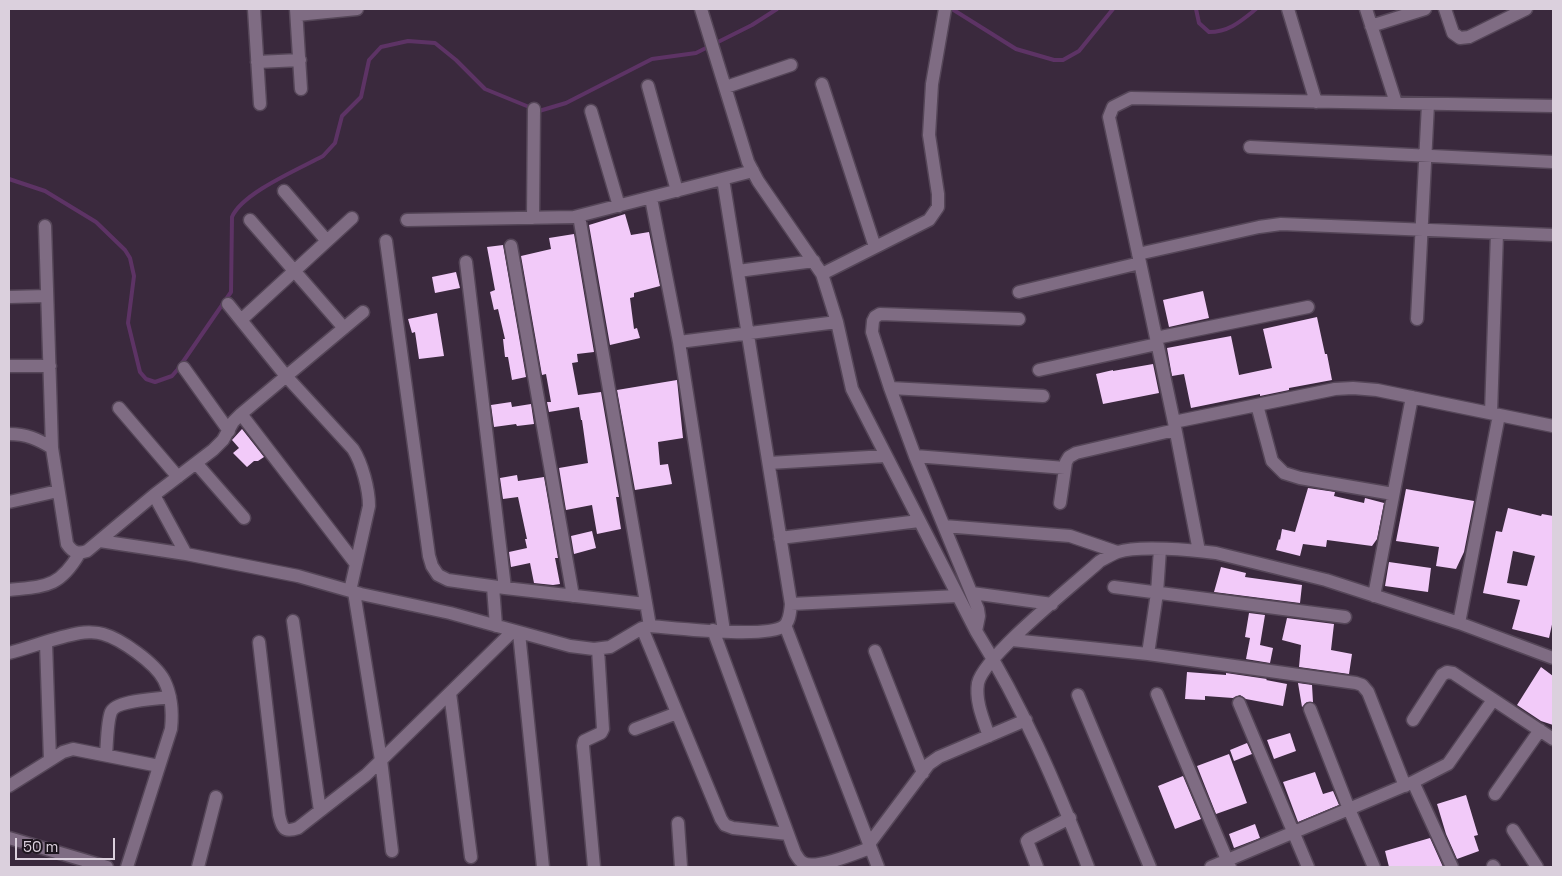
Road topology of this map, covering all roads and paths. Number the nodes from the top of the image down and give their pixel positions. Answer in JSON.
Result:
{"nodes":[{"id":1,"x":254,"y":9,"type":"edge"},
{"id":2,"x":357,"y":9,"type":"edge"},
{"id":3,"x":701,"y":9,"type":"edge"},
{"id":4,"x":1288,"y":9,"type":"edge"},
{"id":5,"x":1366,"y":9,"type":"edge"},
{"id":6,"x":1425,"y":9,"type":"edge"},
{"id":7,"x":1445,"y":9,"type":"edge"},
{"id":8,"x":1526,"y":9,"type":"edge"},
{"id":9,"x":296,"y":12,"type":"edge"},
{"id":10,"x":944,"y":13,"type":"edge"},
{"id":11,"x":1371,"y":26,"type":"junction"},
{"id":12,"x":300,"y":60,"type":"junction"},
{"id":13,"x":257,"y":62,"type":"junction"},
{"id":14,"x":791,"y":65,"type":"dead end"},
{"id":15,"x":822,"y":84,"type":"dead end"},
{"id":16,"x":648,"y":86,"type":"dead end"},
{"id":17,"x":726,"y":87,"type":"junction"},
{"id":18,"x":301,"y":89,"type":"dead end"},
{"id":19,"x":1316,"y":102,"type":"junction"},
{"id":20,"x":1396,"y":103,"type":"junction"},
{"id":21,"x":260,"y":104,"type":"dead end"},
{"id":22,"x":1428,"y":104,"type":"junction"},
{"id":23,"x":1553,"y":106,"type":"edge"},
{"id":24,"x":534,"y":110,"type":"dead end"},
{"id":25,"x":591,"y":111,"type":"dead end"},
{"id":26,"x":1250,"y":147,"type":"dead end"},
{"id":27,"x":1425,"y":156,"type":"junction"},
{"id":28,"x":1553,"y":162,"type":"edge"},
{"id":29,"x":753,"y":171,"type":"junction"},
{"id":30,"x":724,"y":179,"type":"junction"},
{"id":31,"x":284,"y":191,"type":"dead end"},
{"id":32,"x":678,"y":191,"type":"junction"},
{"id":33,"x":651,"y":198,"type":"junction"},
{"id":34,"x":619,"y":206,"type":"junction"},
{"id":35,"x":579,"y":216,"type":"junction"},
{"id":36,"x":352,"y":218,"type":"dead end"},
{"id":37,"x":533,"y":218,"type":"junction"},
{"id":38,"x":250,"y":220,"type":"dead end"},
{"id":39,"x":407,"y":220,"type":"dead end"},
{"id":40,"x":45,"y":226,"type":"dead end"},
{"id":41,"x":1422,"y":230,"type":"junction"},
{"id":42,"x":1497,"y":233,"type":"junction"},
{"id":43,"x":1553,"y":235,"type":"edge"},
{"id":44,"x":327,"y":241,"type":"junction"},
{"id":45,"x":386,"y":241,"type":"dead end"},
{"id":46,"x":511,"y":246,"type":"dead end"},
{"id":47,"x":875,"y":247,"type":"junction"},
{"id":48,"x":1139,"y":259,"type":"junction"},
{"id":49,"x":466,"y":262,"type":"dead end"},
{"id":50,"x":814,"y":262,"type":"junction"},
{"id":51,"x":738,"y":270,"type":"junction"},
{"id":52,"x":294,"y":271,"type":"junction"},
{"id":53,"x":822,"y":274,"type":"junction"},
{"id":54,"x":1019,"y":292,"type":"dead end"},
{"id":55,"x":47,"y":296,"type":"junction"},
{"id":56,"x":9,"y":297,"type":"edge"},
{"id":57,"x":228,"y":304,"type":"dead end"},
{"id":58,"x":1308,"y":306,"type":"dead end"},
{"id":59,"x":363,"y":312,"type":"dead end"},
{"id":60,"x":1019,"y":319,"type":"dead end"},
{"id":61,"x":1417,"y":319,"type":"dead end"},
{"id":62,"x":241,"y":320,"type":"junction"},
{"id":63,"x":837,"y":322,"type":"junction"},
{"id":64,"x":344,"y":328,"type":"junction"},
{"id":65,"x":748,"y":333,"type":"junction"},
{"id":66,"x":1156,"y":341,"type":"junction"},
{"id":67,"x":679,"y":342,"type":"junction"},
{"id":68,"x":9,"y":366,"type":"edge"},
{"id":69,"x":50,"y":366,"type":"junction"},
{"id":70,"x":184,"y":368,"type":"dead end"},
{"id":71,"x":1039,"y":370,"type":"dead end"},
{"id":72,"x":286,"y":376,"type":"junction"},
{"id":73,"x":890,"y":388,"type":"junction"},
{"id":74,"x":1043,"y":396,"type":"dead end"},
{"id":75,"x":1412,"y":398,"type":"junction"},
{"id":76,"x":1257,"y":405,"type":"junction"},
{"id":77,"x":119,"y":408,"type":"dead end"},
{"id":78,"x":241,"y":414,"type":"junction"},
{"id":79,"x":1495,"y":414,"type":"junction"},
{"id":80,"x":1174,"y":426,"type":"junction"},
{"id":81,"x":1553,"y":426,"type":"edge"},
{"id":82,"x":228,"y":431,"type":"junction"},
{"id":83,"x":9,"y":434,"type":"edge"},
{"id":84,"x":52,"y":448,"type":"junction"},
{"id":85,"x":886,"y":456,"type":"junction"},
{"id":86,"x":915,"y":456,"type":"junction"},
{"id":87,"x":196,"y":463,"type":"junction"},
{"id":88,"x":768,"y":463,"type":"junction"},
{"id":89,"x":1065,"y":468,"type":"junction"},
{"id":90,"x":178,"y":477,"type":"junction"},
{"id":91,"x":58,"y":491,"type":"junction"},
{"id":92,"x":1393,"y":494,"type":"junction"},
{"id":93,"x":154,"y":495,"type":"junction"},
{"id":94,"x":9,"y":502,"type":"edge"},
{"id":95,"x":1060,"y":503,"type":"dead end"},
{"id":96,"x":244,"y":518,"type":"dead end"},
{"id":97,"x":919,"y":521,"type":"junction"},
{"id":98,"x":944,"y":526,"type":"junction"},
{"id":99,"x":780,"y":538,"type":"junction"},
{"id":100,"x":100,"y":541,"type":"junction"},
{"id":101,"x":1160,"y":549,"type":"junction"},
{"id":102,"x":1199,"y":551,"type":"junction"},
{"id":103,"x":1117,"y":552,"type":"junction"},
{"id":104,"x":79,"y":554,"type":"junction"},
{"id":105,"x":186,"y":554,"type":"junction"},
{"id":106,"x":356,"y":564,"type":"junction"},
{"id":107,"x":1114,"y":587,"type":"dead end"},
{"id":108,"x":499,"y":588,"type":"junction"},
{"id":109,"x":9,"y":590,"type":"edge"},
{"id":110,"x":352,"y":591,"type":"junction"},
{"id":111,"x":972,"y":593,"type":"junction"},
{"id":112,"x":1157,"y":593,"type":"junction"},
{"id":113,"x":573,"y":596,"type":"junction"},
{"id":114,"x":958,"y":596,"type":"junction"},
{"id":115,"x":1374,"y":596,"type":"junction"},
{"id":116,"x":646,"y":604,"type":"junction"},
{"id":117,"x":791,"y":604,"type":"junction"},
{"id":118,"x":1052,"y":604,"type":"junction"},
{"id":119,"x":1345,"y":618,"type":"dead end"},
{"id":120,"x":293,"y":621,"type":"dead end"},
{"id":121,"x":1459,"y":623,"type":"junction"},
{"id":122,"x":785,"y":625,"type":"junction"},
{"id":123,"x":496,"y":626,"type":"junction"},
{"id":124,"x":646,"y":627,"type":"junction"},
{"id":125,"x":719,"y":631,"type":"junction"},
{"id":126,"x":976,"y":631,"type":"junction"},
{"id":127,"x":516,"y":632,"type":"junction"},
{"id":128,"x":1012,"y":640,"type":"junction"},
{"id":129,"x":258,"y":642,"type":"dead end"},
{"id":130,"x":46,"y":643,"type":"junction"},
{"id":131,"x":598,"y":648,"type":"junction"},
{"id":132,"x":875,"y":651,"type":"dead end"},
{"id":133,"x":9,"y":653,"type":"edge"},
{"id":134,"x":1148,"y":654,"type":"junction"},
{"id":135,"x":1553,"y":658,"type":"edge"},
{"id":136,"x":994,"y":659,"type":"junction"},
{"id":137,"x":450,"y":692,"type":"junction"},
{"id":138,"x":1156,"y":694,"type":"dead end"},
{"id":139,"x":1078,"y":695,"type":"dead end"},
{"id":140,"x":170,"y":697,"type":"junction"},
{"id":141,"x":1493,"y":700,"type":"junction"},
{"id":142,"x":1239,"y":703,"type":"dead end"},
{"id":143,"x":1310,"y":709,"type":"dead end"},
{"id":144,"x":677,"y":713,"type":"junction"},
{"id":145,"x":1026,"y":720,"type":"junction"},
{"id":146,"x":1413,"y":720,"type":"dead end"},
{"id":147,"x":635,"y":729,"type":"dead end"},
{"id":148,"x":1549,"y":734,"type":"edge"},
{"id":149,"x":989,"y":736,"type":"junction"},
{"id":150,"x":106,"y":756,"type":"junction"},
{"id":151,"x":50,"y":760,"type":"junction"},
{"id":152,"x":381,"y":760,"type":"junction"},
{"id":153,"x":159,"y":766,"type":"junction"},
{"id":154,"x":923,"y":773,"type":"junction"},
{"id":155,"x":1409,"y":784,"type":"junction"},
{"id":156,"x":9,"y":786,"type":"edge"},
{"id":157,"x":1495,"y":794,"type":"dead end"},
{"id":158,"x":216,"y":797,"type":"dead end"},
{"id":159,"x":1349,"y":809,"type":"junction"},
{"id":160,"x":320,"y":811,"type":"junction"},
{"id":161,"x":1070,"y":818,"type":"junction"},
{"id":162,"x":678,"y":823,"type":"dead end"},
{"id":163,"x":1513,"y":830,"type":"dead end"},
{"id":164,"x":1294,"y":832,"type":"junction"},
{"id":165,"x":788,"y":834,"type":"junction"},
{"id":166,"x":9,"y":838,"type":"edge"},
{"id":167,"x":870,"y":846,"type":"junction"},
{"id":168,"x":392,"y":851,"type":"dead end"},
{"id":169,"x":471,"y":857,"type":"dead end"},
{"id":170,"x":1228,"y":864,"type":"edge"},
{"id":171,"x":107,"y":867,"type":"edge"},
{"id":172,"x":127,"y":867,"type":"edge"},
{"id":173,"x":198,"y":867,"type":"edge"},
{"id":174,"x":543,"y":867,"type":"edge"},
{"id":175,"x":594,"y":867,"type":"edge"},
{"id":176,"x":681,"y":867,"type":"edge"},
{"id":177,"x":878,"y":867,"type":"edge"},
{"id":178,"x":1037,"y":867,"type":"edge"},
{"id":179,"x":1088,"y":867,"type":"edge"},
{"id":180,"x":1150,"y":867,"type":"edge"},
{"id":181,"x":1211,"y":867,"type":"edge"},
{"id":182,"x":1308,"y":867,"type":"edge"},
{"id":183,"x":1374,"y":867,"type":"edge"},
{"id":184,"x":1452,"y":867,"type":"edge"},
{"id":185,"x":1537,"y":867,"type":"edge"}],
"edges":[{"from":1,"to":13,"type":"street"},
{"from":2,"to":9,"type":"street"},
{"from":3,"to":17,"type":"street"},
{"from":4,"to":19,"type":"street"},
{"from":5,"to":11,"type":"street"},
{"from":6,"to":11,"type":"street"},
{"from":7,"to":8,"type":"street"},
{"from":9,"to":12,"type":"street"},
{"from":10,"to":47,"type":"street"},
{"from":11,"to":20,"type":"street"},
{"from":12,"to":13,"type":"street"},
{"from":12,"to":18,"type":"street"},
{"from":13,"to":21,"type":"street"},
{"from":14,"to":17,"type":"street"},
{"from":15,"to":47,"type":"street"},
{"from":16,"to":32,"type":"street"},
{"from":17,"to":29,"type":"street"},
{"from":19,"to":20,"type":"street"},
{"from":19,"to":48,"type":"street"},
{"from":20,"to":22,"type":"street"},
{"from":22,"to":23,"type":"street"},
{"from":22,"to":27,"type":"street"},
{"from":24,"to":37,"type":"street"},
{"from":25,"to":34,"type":"street"},
{"from":26,"to":27,"type":"street"},
{"from":27,"to":28,"type":"street"},
{"from":27,"to":41,"type":"street"},
{"from":29,"to":30,"type":"street"},
{"from":29,"to":50,"type":"street"},
{"from":30,"to":32,"type":"street"},
{"from":30,"to":51,"type":"street"},
{"from":31,"to":44,"type":"street"},
{"from":32,"to":33,"type":"street"},
{"from":33,"to":34,"type":"street"},
{"from":33,"to":67,"type":"street"},
{"from":34,"to":35,"type":"street"},
{"from":35,"to":37,"type":"street"},
{"from":35,"to":116,"type":"street"},
{"from":36,"to":44,"type":"street"},
{"from":37,"to":39,"type":"street"},
{"from":38,"to":52,"type":"street"},
{"from":40,"to":55,"type":"street"},
{"from":41,"to":42,"type":"street"},
{"from":41,"to":48,"type":"street"},
{"from":41,"to":61,"type":"street"},
{"from":42,"to":43,"type":"street"},
{"from":42,"to":79,"type":"street"},
{"from":44,"to":52,"type":"street"},
{"from":45,"to":108,"type":"street"},
{"from":46,"to":113,"type":"street"},
{"from":47,"to":53,"type":"street"},
{"from":48,"to":54,"type":"street"},
{"from":48,"to":66,"type":"street"},
{"from":49,"to":108,"type":"street"},
{"from":50,"to":51,"type":"street"},
{"from":50,"to":53,"type":"street"},
{"from":51,"to":65,"type":"street"},
{"from":52,"to":62,"type":"street"},
{"from":52,"to":64,"type":"street"},
{"from":53,"to":63,"type":"street"},
{"from":55,"to":56,"type":"street"},
{"from":55,"to":69,"type":"street"},
{"from":57,"to":62,"type":"street"},
{"from":58,"to":66,"type":"street"},
{"from":59,"to":64,"type":"street"},
{"from":60,"to":73,"type":"street"},
{"from":62,"to":72,"type":"street"},
{"from":63,"to":65,"type":"street"},
{"from":63,"to":85,"type":"street"},
{"from":64,"to":72,"type":"street"},
{"from":65,"to":67,"type":"street"},
{"from":65,"to":88,"type":"street"},
{"from":66,"to":71,"type":"street"},
{"from":66,"to":80,"type":"street"},
{"from":67,"to":125,"type":"street"},
{"from":68,"to":69,"type":"street"},
{"from":69,"to":84,"type":"street"},
{"from":70,"to":82,"type":"street"},
{"from":72,"to":78,"type":"street"},
{"from":72,"to":106,"type":"street"},
{"from":73,"to":74,"type":"street"},
{"from":73,"to":86,"type":"street"},
{"from":75,"to":76,"type":"street"},
{"from":75,"to":79,"type":"street"},
{"from":75,"to":92,"type":"street"},
{"from":76,"to":80,"type":"street"},
{"from":76,"to":92,"type":"street"},
{"from":77,"to":90,"type":"street"},
{"from":78,"to":82,"type":"street"},
{"from":78,"to":106,"type":"street"},
{"from":79,"to":81,"type":"street"},
{"from":79,"to":121,"type":"street"},
{"from":80,"to":89,"type":"street"},
{"from":80,"to":102,"type":"street"},
{"from":82,"to":87,"type":"street"},
{"from":83,"to":84,"type":"street"},
{"from":84,"to":91,"type":"street"},
{"from":85,"to":88,"type":"street"},
{"from":85,"to":97,"type":"street"},
{"from":86,"to":89,"type":"street"},
{"from":86,"to":98,"type":"street"},
{"from":87,"to":90,"type":"street"},
{"from":87,"to":96,"type":"street"},
{"from":88,"to":99,"type":"street"},
{"from":89,"to":95,"type":"street"},
{"from":90,"to":93,"type":"street"},
{"from":91,"to":94,"type":"street"},
{"from":91,"to":104,"type":"street"},
{"from":92,"to":115,"type":"street"},
{"from":93,"to":100,"type":"street"},
{"from":93,"to":105,"type":"street"},
{"from":97,"to":99,"type":"street"},
{"from":97,"to":114,"type":"street"},
{"from":98,"to":103,"type":"street"},
{"from":98,"to":111,"type":"street"},
{"from":99,"to":117,"type":"street"},
{"from":100,"to":104,"type":"street"},
{"from":100,"to":105,"type":"street"},
{"from":101,"to":102,"type":"street"},
{"from":101,"to":103,"type":"street"},
{"from":101,"to":112,"type":"street"},
{"from":102,"to":115,"type":"street"},
{"from":103,"to":118,"type":"street"},
{"from":104,"to":109,"type":"street"},
{"from":105,"to":110,"type":"street"},
{"from":106,"to":110,"type":"street"},
{"from":107,"to":112,"type":"street"},
{"from":108,"to":113,"type":"street"},
{"from":108,"to":123,"type":"street"},
{"from":110,"to":123,"type":"street"},
{"from":110,"to":152,"type":"street"},
{"from":111,"to":118,"type":"street"},
{"from":111,"to":126,"type":"street"},
{"from":112,"to":119,"type":"street"},
{"from":112,"to":134,"type":"street"},
{"from":113,"to":116,"type":"street"},
{"from":114,"to":117,"type":"street"},
{"from":114,"to":126,"type":"street"},
{"from":115,"to":121,"type":"street"},
{"from":116,"to":124,"type":"street"},
{"from":117,"to":122,"type":"street"},
{"from":118,"to":128,"type":"street"},
{"from":120,"to":160,"type":"street"},
{"from":121,"to":135,"type":"street"},
{"from":122,"to":125,"type":"street"},
{"from":122,"to":167,"type":"street"},
{"from":123,"to":127,"type":"street"},
{"from":124,"to":125,"type":"street"},
{"from":124,"to":131,"type":"street"},
{"from":124,"to":144,"type":"street"},
{"from":125,"to":165,"type":"street"},
{"from":126,"to":136,"type":"street"},
{"from":127,"to":131,"type":"street"},
{"from":127,"to":137,"type":"street"},
{"from":127,"to":174,"type":"street"},
{"from":128,"to":134,"type":"street"},
{"from":128,"to":136,"type":"street"},
{"from":129,"to":160,"type":"street"},
{"from":130,"to":133,"type":"street"},
{"from":130,"to":140,"type":"street"},
{"from":130,"to":151,"type":"street"},
{"from":131,"to":175,"type":"street"},
{"from":132,"to":154,"type":"street"},
{"from":134,"to":155,"type":"street"},
{"from":136,"to":145,"type":"street"},
{"from":136,"to":149,"type":"street"},
{"from":137,"to":152,"type":"street"},
{"from":137,"to":169,"type":"street"},
{"from":138,"to":170,"type":"street"},
{"from":139,"to":180,"type":"street"},
{"from":140,"to":150,"type":"street"},
{"from":140,"to":153,"type":"street"},
{"from":141,"to":146,"type":"street"},
{"from":141,"to":148,"type":"street"},
{"from":141,"to":155,"type":"street"},
{"from":142,"to":164,"type":"street"},
{"from":143,"to":159,"type":"street"},
{"from":144,"to":147,"type":"street"},
{"from":144,"to":165,"type":"street"},
{"from":145,"to":149,"type":"street"},
{"from":145,"to":161,"type":"street"},
{"from":148,"to":157,"type":"street"},
{"from":149,"to":154,"type":"street"},
{"from":150,"to":151,"type":"street"},
{"from":150,"to":153,"type":"street"},
{"from":151,"to":156,"type":"street"},
{"from":152,"to":160,"type":"street"},
{"from":152,"to":168,"type":"street"},
{"from":153,"to":172,"type":"street"},
{"from":154,"to":167,"type":"street"},
{"from":155,"to":159,"type":"street"},
{"from":155,"to":184,"type":"street"},
{"from":158,"to":173,"type":"street"},
{"from":159,"to":164,"type":"street"},
{"from":159,"to":183,"type":"street"},
{"from":161,"to":178,"type":"street"},
{"from":161,"to":179,"type":"street"},
{"from":162,"to":176,"type":"street"},
{"from":163,"to":185,"type":"street"},
{"from":164,"to":170,"type":"street"},
{"from":164,"to":182,"type":"street"},
{"from":165,"to":167,"type":"street"},
{"from":166,"to":171,"type":"street"},
{"from":167,"to":177,"type":"street"},
{"from":170,"to":181,"type":"street"}]}
